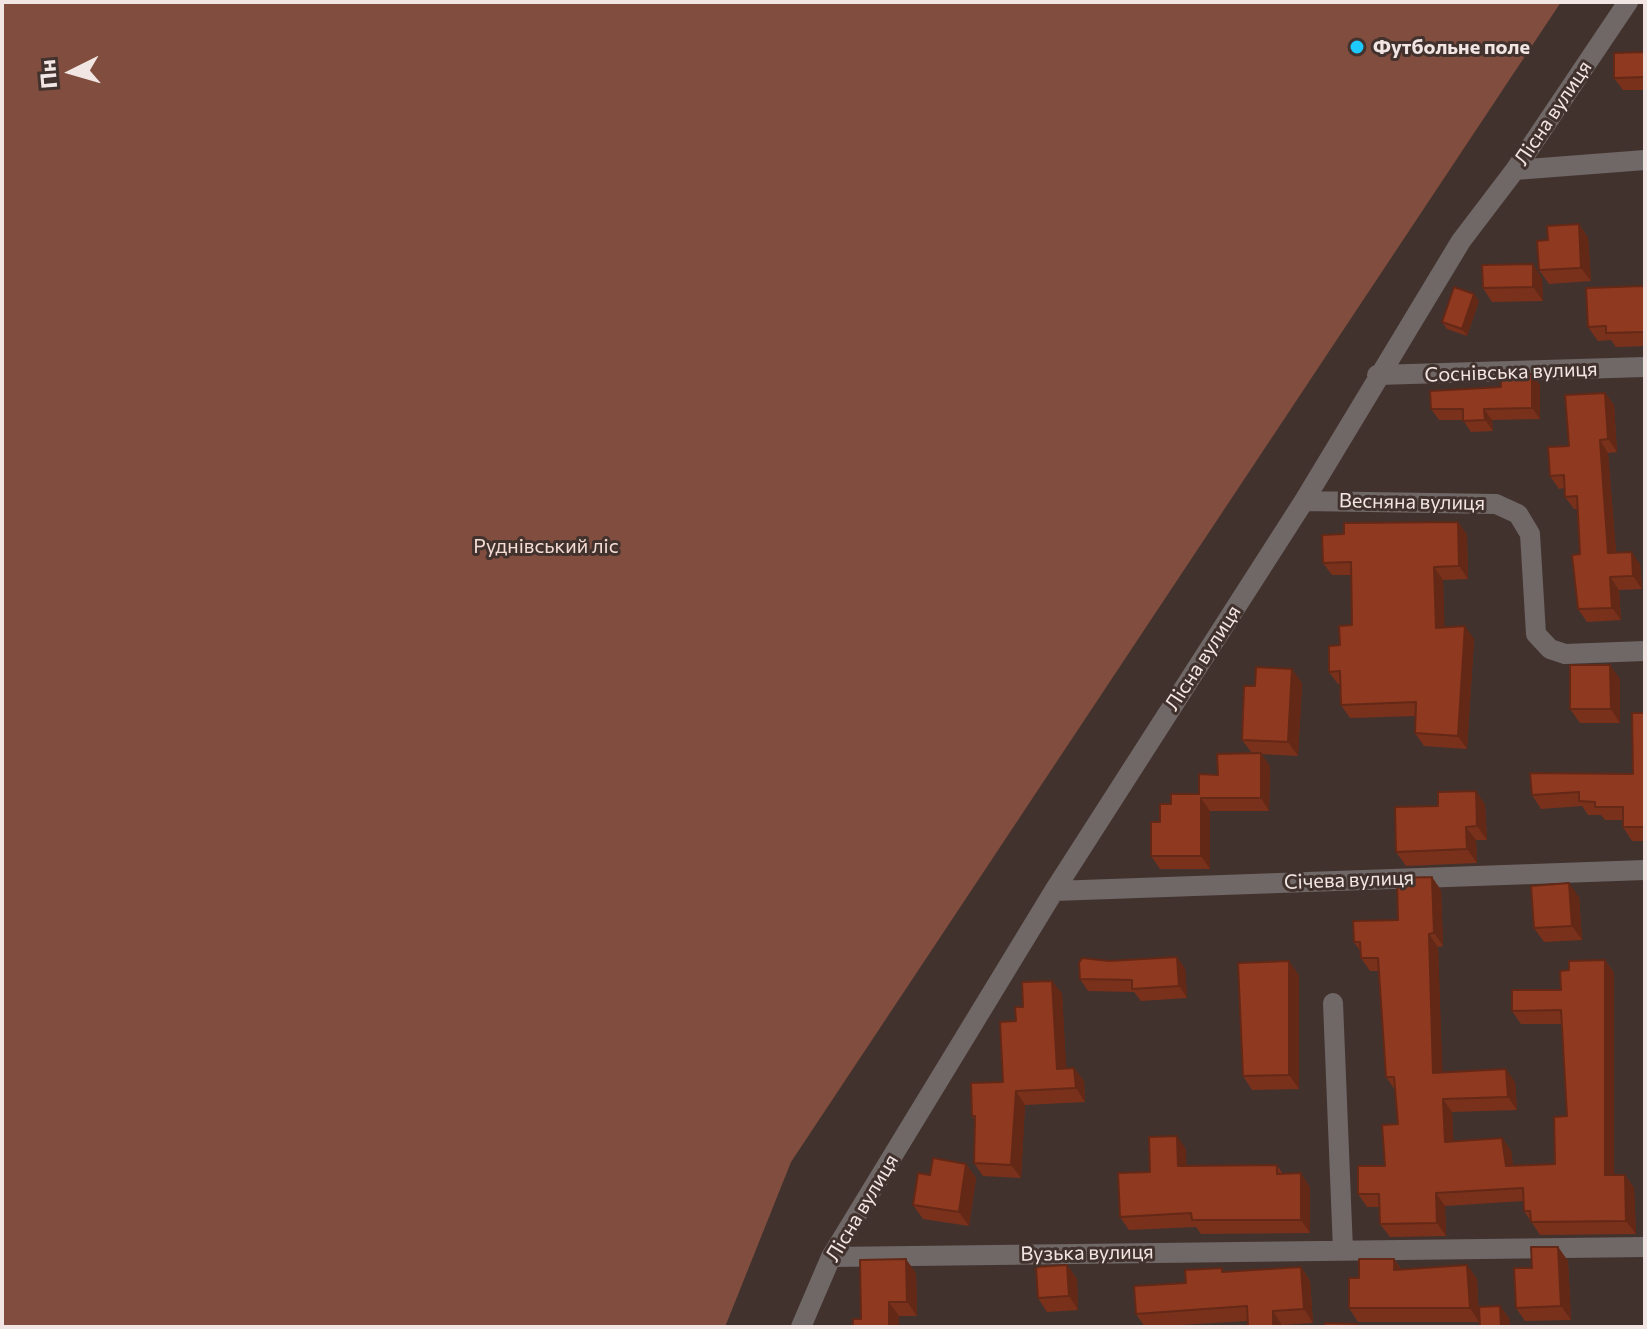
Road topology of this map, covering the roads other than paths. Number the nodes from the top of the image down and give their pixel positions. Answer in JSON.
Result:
{"nodes":[{"id":1,"x":1628,"y":2,"type":"edge"},
{"id":2,"x":1645,"y":160,"type":"edge"},
{"id":3,"x":1515,"y":170,"type":"junction"},
{"id":4,"x":1645,"y":367,"type":"edge"},
{"id":5,"x":1377,"y":375,"type":"junction"},
{"id":6,"x":1304,"y":501,"type":"junction"},
{"id":7,"x":1645,"y":651,"type":"edge"},
{"id":8,"x":1645,"y":870,"type":"edge"},
{"id":9,"x":1054,"y":891,"type":"junction"},
{"id":10,"x":1333,"y":1003,"type":"dead end"},
{"id":11,"x":1645,"y":1247,"type":"edge"},
{"id":12,"x":1343,"y":1250,"type":"junction"},
{"id":13,"x":831,"y":1257,"type":"junction"},
{"id":14,"x":801,"y":1327,"type":"edge"}],
"edges":[{"from":1,"to":3,"type":"street","name":"Лісна вулиця"},
{"from":2,"to":3,"type":"street"},
{"from":3,"to":5,"type":"street","name":"Лісна вулиця"},
{"from":4,"to":5,"type":"street","name":"Соснівська вулиця"},
{"from":5,"to":6,"type":"street","name":"Лісна вулиця"},
{"from":6,"to":7,"type":"street","name":"Весняна вулиця"},
{"from":6,"to":9,"type":"street","name":"Лісна вулиця"},
{"from":8,"to":9,"type":"street","name":"Січева вулиця"},
{"from":9,"to":13,"type":"street","name":"Лісна вулиця"},
{"from":10,"to":12,"type":"street"},
{"from":11,"to":12,"type":"street","name":"Вузька вулиця"},
{"from":12,"to":13,"type":"street","name":"Вузька вулиця"},
{"from":13,"to":14,"type":"street","name":"Лісна вулиця"}]}
